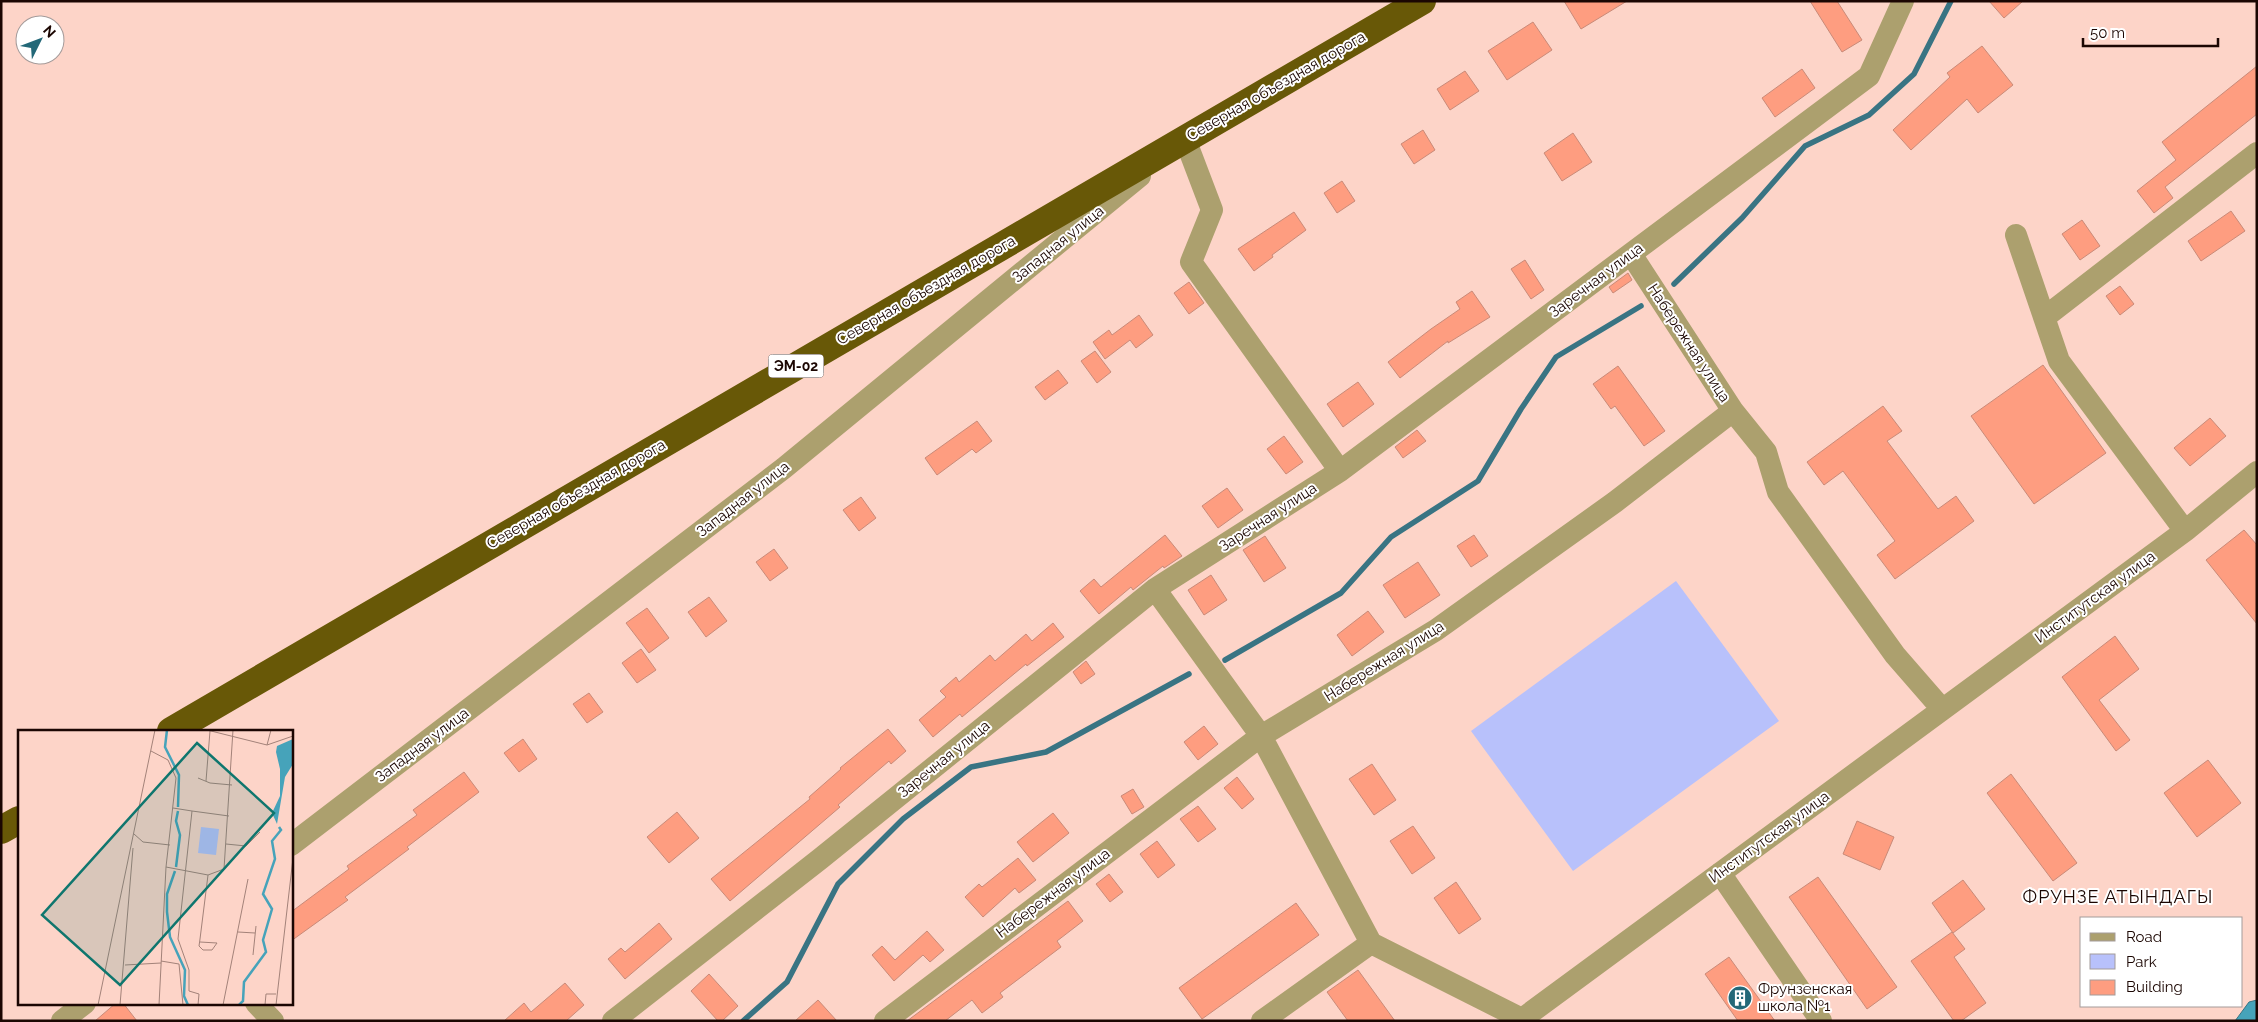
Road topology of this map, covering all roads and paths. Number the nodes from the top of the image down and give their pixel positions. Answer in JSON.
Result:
{"nodes":[{"id":1,"x":1422,"y":1,"type":"edge"},
{"id":2,"x":1903,"y":1,"type":"edge"},
{"id":3,"x":1185,"y":139,"type":"junction"},
{"id":4,"x":2257,"y":153,"type":"edge"},
{"id":5,"x":2016,"y":235,"type":"dead end"},
{"id":6,"x":1631,"y":254,"type":"junction"},
{"id":7,"x":2045,"y":317,"type":"junction"},
{"id":8,"x":1733,"y":411,"type":"junction"},
{"id":9,"x":1340,"y":471,"type":"junction"},
{"id":10,"x":2257,"y":472,"type":"edge"},
{"id":11,"x":2185,"y":531,"type":"junction"},
{"id":12,"x":1155,"y":589,"type":"junction"},
{"id":13,"x":1942,"y":709,"type":"junction"},
{"id":14,"x":173,"y":730,"type":"edge"},
{"id":15,"x":1261,"y":736,"type":"junction"},
{"id":16,"x":18,"y":821,"type":"edge"},
{"id":17,"x":1,"y":830,"type":"edge"},
{"id":18,"x":292,"y":844,"type":"edge"},
{"id":19,"x":1720,"y":873,"type":"junction"},
{"id":20,"x":1371,"y":943,"type":"junction"},
{"id":21,"x":84,"y":1004,"type":"edge"},
{"id":22,"x":257,"y":1004,"type":"edge"},
{"id":23,"x":62,"y":1021,"type":"edge"},
{"id":24,"x":273,"y":1021,"type":"edge"},
{"id":25,"x":613,"y":1021,"type":"edge"},
{"id":26,"x":884,"y":1021,"type":"edge"},
{"id":27,"x":1262,"y":1021,"type":"edge"},
{"id":28,"x":1820,"y":1021,"type":"edge"}],
"edges":[{"from":1,"to":3,"type":"highway","name":"Северная объездная дорога","number":"ЭМ-02"},
{"from":2,"to":6,"type":"street","name":"Заречная улица"},
{"from":3,"to":9,"type":"street"},
{"from":3,"to":14,"type":"highway","name":"Северная объездная дорога","number":"ЭМ-02"},
{"from":3,"to":18,"type":"street","name":"Западная улица"},
{"from":4,"to":7,"type":"street"},
{"from":5,"to":7,"type":"street"},
{"from":6,"to":8,"type":"street","name":"Набережная улица"},
{"from":6,"to":9,"type":"street","name":"Заречная улица"},
{"from":7,"to":11,"type":"street"},
{"from":8,"to":13,"type":"street"},
{"from":8,"to":15,"type":"street","name":"Набережная улица"},
{"from":9,"to":12,"type":"street","name":"Заречная улица"},
{"from":10,"to":11,"type":"street","name":"Институтская улица"},
{"from":11,"to":13,"type":"street","name":"Институтская улица"},
{"from":12,"to":15,"type":"street"},
{"from":12,"to":25,"type":"street","name":"Заречная улица"},
{"from":13,"to":19,"type":"street","name":"Институтская улица"},
{"from":15,"to":20,"type":"street"},
{"from":15,"to":26,"type":"street","name":"Набережная улица"},
{"from":16,"to":17,"type":"highway"},
{"from":19,"to":20,"type":"street","name":"Институтская улица"},
{"from":19,"to":28,"type":"street"},
{"from":20,"to":27,"type":"street"},
{"from":21,"to":23,"type":"street"},
{"from":22,"to":24,"type":"street"}]}
